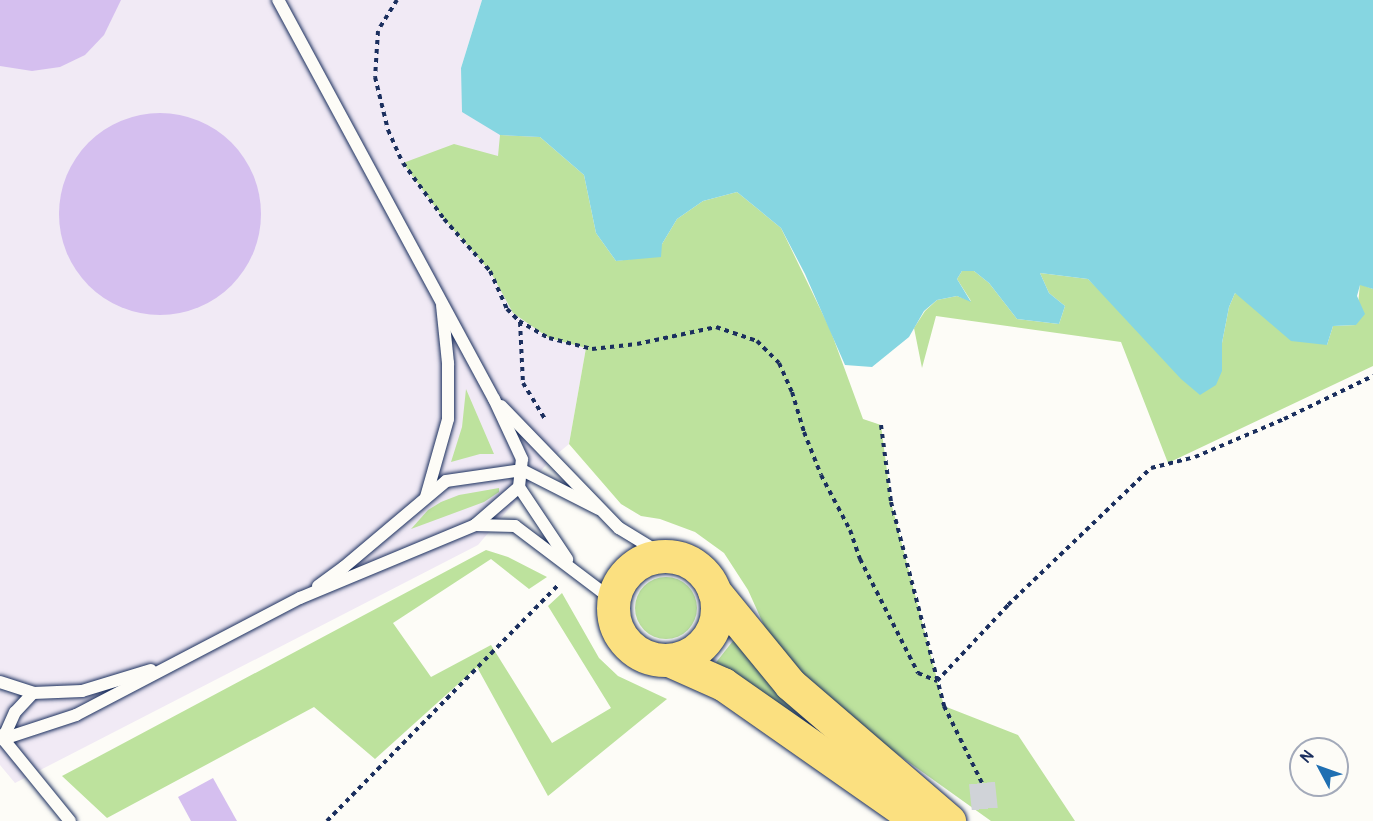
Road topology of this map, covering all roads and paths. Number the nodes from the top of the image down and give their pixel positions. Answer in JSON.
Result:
{"nodes":[{"id":1,"x":278,"y":0,"type":"edge"},
{"id":2,"x":397,"y":0,"type":"edge"},
{"id":3,"x":441,"y":297,"type":"junction"},
{"id":4,"x":519,"y":321,"type":"junction"},
{"id":5,"x":1373,"y":376,"type":"edge"},
{"id":6,"x":494,"y":399,"type":"junction"},
{"id":7,"x":881,"y":425,"type":"dead end"},
{"id":8,"x":551,"y":459,"type":"junction"},
{"id":9,"x":522,"y":470,"type":"junction"},
{"id":10,"x":519,"y":487,"type":"junction"},
{"id":11,"x":426,"y":496,"type":"junction"},
{"id":12,"x":599,"y":509,"type":"junction"},
{"id":13,"x":475,"y":525,"type":"junction"},
{"id":14,"x":665,"y":556,"type":"junction"},
{"id":15,"x":572,"y":566,"type":"junction"},
{"id":16,"x":714,"y":591,"type":"junction"},
{"id":17,"x":300,"y":598,"type":"junction"},
{"id":18,"x":613,"y":600,"type":"junction"},
{"id":19,"x":181,"y":661,"type":"junction"},
{"id":20,"x":671,"y":661,"type":"junction"},
{"id":21,"x":937,"y":681,"type":"junction"},
{"id":22,"x":0,"y":682,"type":"edge"},
{"id":23,"x":33,"y":693,"type":"junction"},
{"id":24,"x":2,"y":737,"type":"edge"},
{"id":25,"x":982,"y":783,"type":"tunnel mouth"},
{"id":26,"x":70,"y":821,"type":"edge"},
{"id":27,"x":327,"y":821,"type":"edge"},
{"id":28,"x":920,"y":821,"type":"edge"},
{"id":29,"x":949,"y":821,"type":"edge"}],
"edges":[{"from":1,"to":3,"type":"lane"},
{"from":2,"to":4,"type":"path"},
{"from":3,"to":6,"type":"lane"},
{"from":3,"to":11,"type":"lane"},
{"from":4,"to":8,"type":"path"},
{"from":4,"to":21,"type":"path"},
{"from":5,"to":21,"type":"path"},
{"from":6,"to":8,"type":"lane"},
{"from":6,"to":9,"type":"lane"},
{"from":7,"to":21,"type":"path"},
{"from":8,"to":12,"type":"lane"},
{"from":9,"to":10,"type":"lane"},
{"from":9,"to":11,"type":"lane"},
{"from":9,"to":12,"type":"lane"},
{"from":10,"to":13,"type":"lane"},
{"from":10,"to":15,"type":"lane"},
{"from":11,"to":17,"type":"lane"},
{"from":12,"to":14,"type":"lane"},
{"from":13,"to":15,"type":"lane"},
{"from":13,"to":17,"type":"lane"},
{"from":14,"to":16,"type":"main road"},
{"from":14,"to":18,"type":"main road"},
{"from":15,"to":18,"type":"lane"},
{"from":15,"to":27,"type":"path"},
{"from":16,"to":20,"type":"main road"},
{"from":16,"to":29,"type":"main road"},
{"from":17,"to":19,"type":"lane"},
{"from":18,"to":20,"type":"main road"},
{"from":19,"to":23,"type":"lane"},
{"from":19,"to":24,"type":"lane"},
{"from":20,"to":28,"type":"main road"},
{"from":21,"to":25,"type":"path"},
{"from":22,"to":23,"type":"lane"},
{"from":23,"to":24,"type":"lane"},
{"from":24,"to":26,"type":"lane"}]}
